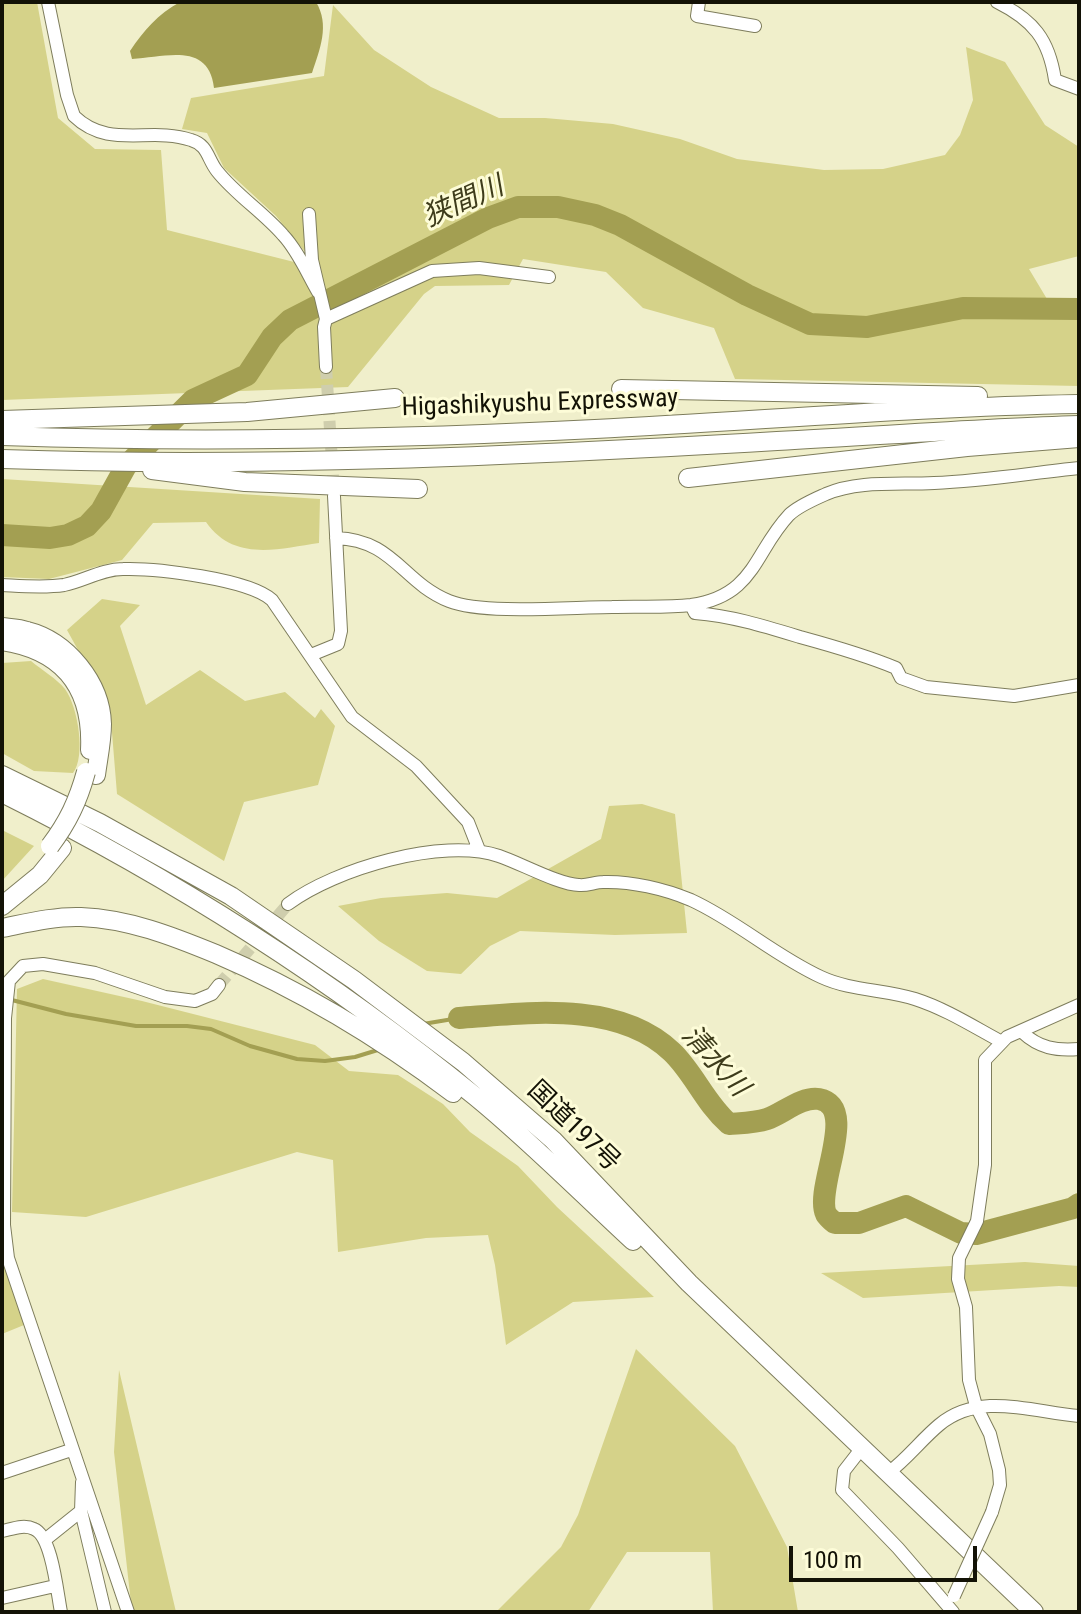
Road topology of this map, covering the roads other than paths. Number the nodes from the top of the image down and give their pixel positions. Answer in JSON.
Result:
{"nodes":[{"id":1,"x":48,"y":2,"type":"edge"},
{"id":2,"x":699,"y":2,"type":"edge"},
{"id":3,"x":997,"y":2,"type":"edge"},
{"id":4,"x":755,"y":26,"type":"dead end"},
{"id":5,"x":1079,"y":89,"type":"edge"},
{"id":6,"x":309,"y":214,"type":"dead end"},
{"id":7,"x":549,"y":277,"type":"dead end"},
{"id":8,"x":318,"y":292,"type":"junction"},
{"id":9,"x":326,"y":319,"type":"junction"},
{"id":10,"x":326,"y":367,"type":"tunnel mouth"},
{"id":11,"x":621,"y":389,"type":"dead end"},
{"id":12,"x":395,"y":398,"type":"dead end"},
{"id":13,"x":1079,"y":402,"type":"edge"},
{"id":14,"x":2,"y":420,"type":"edge"},
{"id":15,"x":1079,"y":425,"type":"edge"},
{"id":16,"x":2,"y":436,"type":"edge"},
{"id":17,"x":1079,"y":438,"type":"edge"},
{"id":18,"x":2,"y":459,"type":"edge"},
{"id":19,"x":78,"y":461,"type":"junction"},
{"id":20,"x":1079,"y":468,"type":"edge"},
{"id":21,"x":688,"y":478,"type":"dead end"},
{"id":22,"x":418,"y":489,"type":"dead end"},
{"id":23,"x":334,"y":496,"type":"tunnel mouth"},
{"id":24,"x":336,"y":538,"type":"junction"},
{"id":25,"x":2,"y":585,"type":"edge"},
{"id":26,"x":691,"y":605,"type":"junction"},
{"id":27,"x":2,"y":627,"type":"edge"},
{"id":28,"x":2,"y":641,"type":"edge"},
{"id":29,"x":311,"y":655,"type":"junction"},
{"id":30,"x":1079,"y":685,"type":"edge"},
{"id":31,"x":2,"y":763,"type":"edge"},
{"id":32,"x":91,"y":774,"type":"junction"},
{"id":33,"x":2,"y":775,"type":"edge"},
{"id":34,"x":2,"y":793,"type":"edge"},
{"id":35,"x":56,"y":847,"type":"junction"},
{"id":36,"x":479,"y":850,"type":"junction"},
{"id":37,"x":2,"y":893,"type":"edge"},
{"id":38,"x":231,"y":896,"type":"junction"},
{"id":39,"x":288,"y":904,"type":"tunnel mouth"},
{"id":40,"x":2,"y":906,"type":"edge"},
{"id":41,"x":2,"y":928,"type":"edge"},
{"id":42,"x":219,"y":985,"type":"tunnel mouth"},
{"id":43,"x":1079,"y":1005,"type":"edge"},
{"id":44,"x":1022,"y":1032,"type":"junction"},
{"id":45,"x":1002,"y":1042,"type":"junction"},
{"id":46,"x":1079,"y":1049,"type":"edge"},
{"id":47,"x":564,"y":1177,"type":"junction"},
{"id":48,"x":976,"y":1406,"type":"junction"},
{"id":49,"x":1079,"y":1416,"type":"edge"},
{"id":50,"x":71,"y":1450,"type":"junction"},
{"id":51,"x":858,"y":1453,"type":"junction"},
{"id":52,"x":2,"y":1473,"type":"edge"},
{"id":53,"x":888,"y":1473,"type":"junction"},
{"id":54,"x":82,"y":1476,"type":"junction"},
{"id":55,"x":81,"y":1511,"type":"junction"},
{"id":56,"x":2,"y":1531,"type":"edge"},
{"id":57,"x":46,"y":1539,"type":"junction"},
{"id":58,"x":55,"y":1586,"type":"junction"},
{"id":59,"x":2,"y":1598,"type":"edge"},
{"id":60,"x":950,"y":1607,"type":"edge"},
{"id":61,"x":61,"y":1612,"type":"edge"},
{"id":62,"x":105,"y":1612,"type":"edge"},
{"id":63,"x":128,"y":1612,"type":"edge"},
{"id":64,"x":1025,"y":1612,"type":"edge"},
{"id":65,"x":1034,"y":1612,"type":"edge"}],
"edges":[{"from":1,"to":8,"type":"street"},
{"from":2,"to":4,"type":"street"},
{"from":3,"to":5,"type":"street"},
{"from":6,"to":8,"type":"street"},
{"from":7,"to":9,"type":"street"},
{"from":8,"to":9,"type":"street"},
{"from":9,"to":10,"type":"street"},
{"from":11,"to":13,"type":"highway"},
{"from":12,"to":14,"type":"highway"},
{"from":13,"to":16,"type":"highway","name":"Higashikyushu Expressway"},
{"from":15,"to":19,"type":"highway","name":"Higashikyushu Expressway"},
{"from":17,"to":21,"type":"highway"},
{"from":18,"to":19,"type":"highway","name":"Higashikyushu Expressway"},
{"from":19,"to":22,"type":"highway"},
{"from":20,"to":26,"type":"street"},
{"from":23,"to":24,"type":"street"},
{"from":24,"to":26,"type":"street"},
{"from":24,"to":29,"type":"street"},
{"from":25,"to":29,"type":"street"},
{"from":26,"to":30,"type":"street"},
{"from":27,"to":32,"type":"highway"},
{"from":28,"to":32,"type":"highway"},
{"from":29,"to":36,"type":"street"},
{"from":31,"to":38,"type":"highway"},
{"from":32,"to":35,"type":"highway"},
{"from":33,"to":38,"type":"highway","name":"国道197号"},
{"from":34,"to":47,"type":"highway","name":"国道197号"},
{"from":35,"to":37,"type":"highway"},
{"from":35,"to":40,"type":"highway"},
{"from":36,"to":39,"type":"street"},
{"from":36,"to":45,"type":"street"},
{"from":38,"to":53,"type":"highway","name":"国道197号"},
{"from":41,"to":47,"type":"highway"},
{"from":42,"to":50,"type":"street"},
{"from":43,"to":44,"type":"street"},
{"from":44,"to":45,"type":"street"},
{"from":44,"to":46,"type":"street"},
{"from":45,"to":48,"type":"street"},
{"from":47,"to":51,"type":"highway","name":"国道197号"},
{"from":48,"to":49,"type":"street"},
{"from":48,"to":53,"type":"street"},
{"from":48,"to":60,"type":"street","bridge":true},
{"from":50,"to":52,"type":"street"},
{"from":50,"to":54,"type":"street"},
{"from":51,"to":60,"type":"street"},
{"from":51,"to":64,"type":"highway","name":"国道197号"},
{"from":53,"to":65,"type":"highway","name":"国道197号"},
{"from":54,"to":55,"type":"street"},
{"from":54,"to":63,"type":"street"},
{"from":55,"to":57,"type":"street"},
{"from":55,"to":62,"type":"street"},
{"from":56,"to":57,"type":"street"},
{"from":57,"to":58,"type":"street"},
{"from":58,"to":59,"type":"street"},
{"from":58,"to":61,"type":"street"}]}
